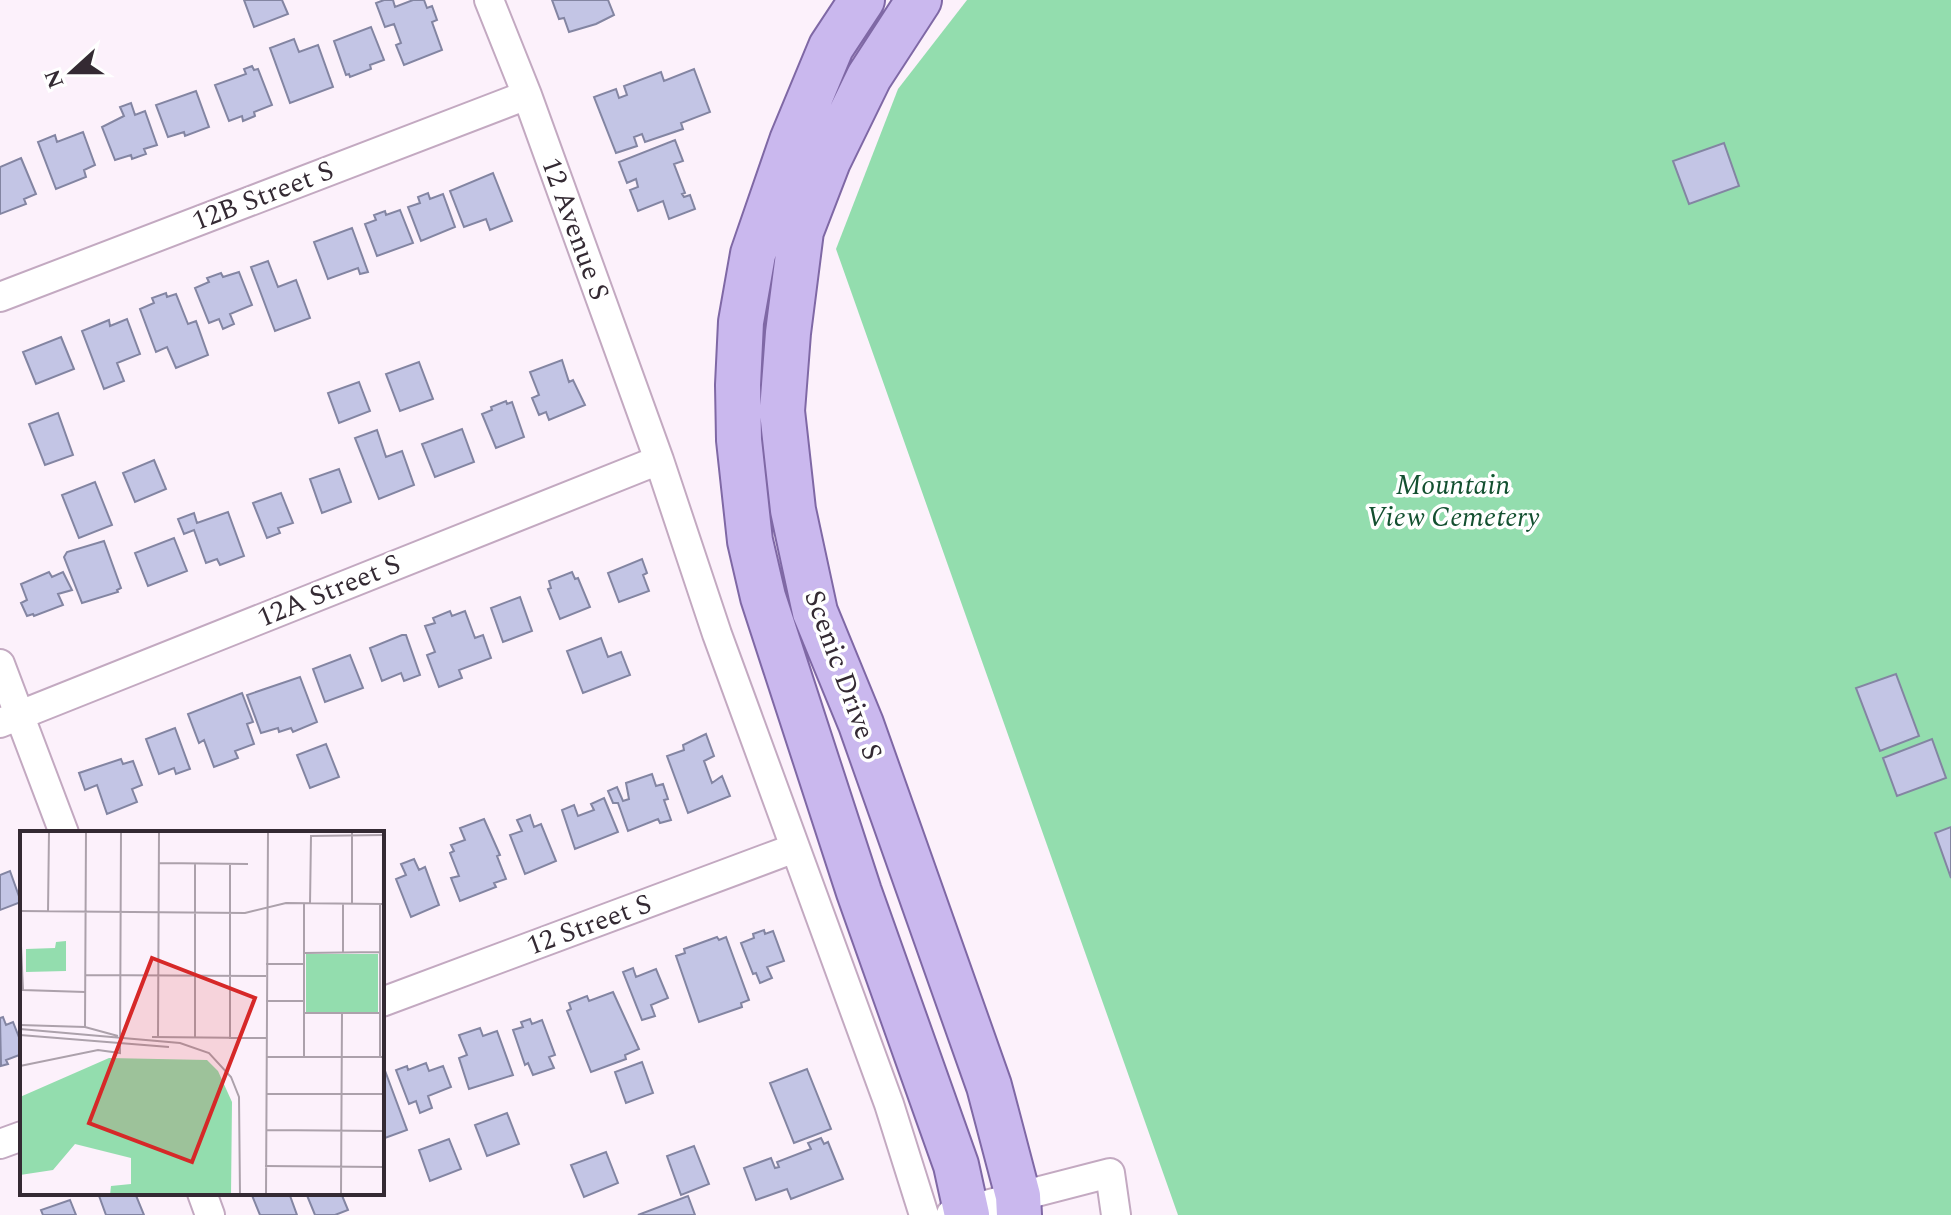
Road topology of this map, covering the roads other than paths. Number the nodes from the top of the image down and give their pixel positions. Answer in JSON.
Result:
{"nodes":[{"id":1,"x":489,"y":0,"type":"edge"},
{"id":2,"x":862,"y":0,"type":"edge"},
{"id":3,"x":919,"y":0,"type":"edge"},
{"id":4,"x":527,"y":95,"type":"junction"},
{"id":5,"x":0,"y":297,"type":"edge"},
{"id":6,"x":659,"y":460,"type":"junction"},
{"id":7,"x":0,"y":664,"type":"edge"},
{"id":8,"x":10,"y":719,"type":"edge"},
{"id":9,"x":63,"y":831,"type":"edge"},
{"id":10,"x":795,"y":848,"type":"junction"},
{"id":11,"x":384,"y":1001,"type":"edge"},
{"id":12,"x":20,"y":1137,"type":"edge"},
{"id":13,"x":0,"y":1144,"type":"edge"},
{"id":14,"x":203,"y":1195,"type":"edge"},
{"id":15,"x":1018,"y":1206,"type":"edge"},
{"id":16,"x":961,"y":1213,"type":"edge"},
{"id":17,"x":210,"y":1215,"type":"edge"},
{"id":18,"x":924,"y":1215,"type":"edge"},
{"id":19,"x":1116,"y":1215,"type":"edge"}],
"edges":[{"from":1,"to":4,"type":"street","name":"12 Avenue S"},
{"from":2,"to":16,"type":"main road","name":"Scenic Drive S"},
{"from":3,"to":15,"type":"main road","name":"Scenic Drive S"},
{"from":4,"to":5,"type":"street","name":"12B Street S"},
{"from":4,"to":6,"type":"street","name":"12 Avenue S"},
{"from":6,"to":8,"type":"street","name":"12A Street S"},
{"from":6,"to":10,"type":"street"},
{"from":7,"to":8,"type":"street"},
{"from":8,"to":9,"type":"street"},
{"from":10,"to":11,"type":"street","name":"12 Street S"},
{"from":10,"to":18,"type":"street"},
{"from":12,"to":13,"type":"street"},
{"from":14,"to":17,"type":"street"},
{"from":15,"to":16,"type":"street"},
{"from":15,"to":19,"type":"street"}]}
